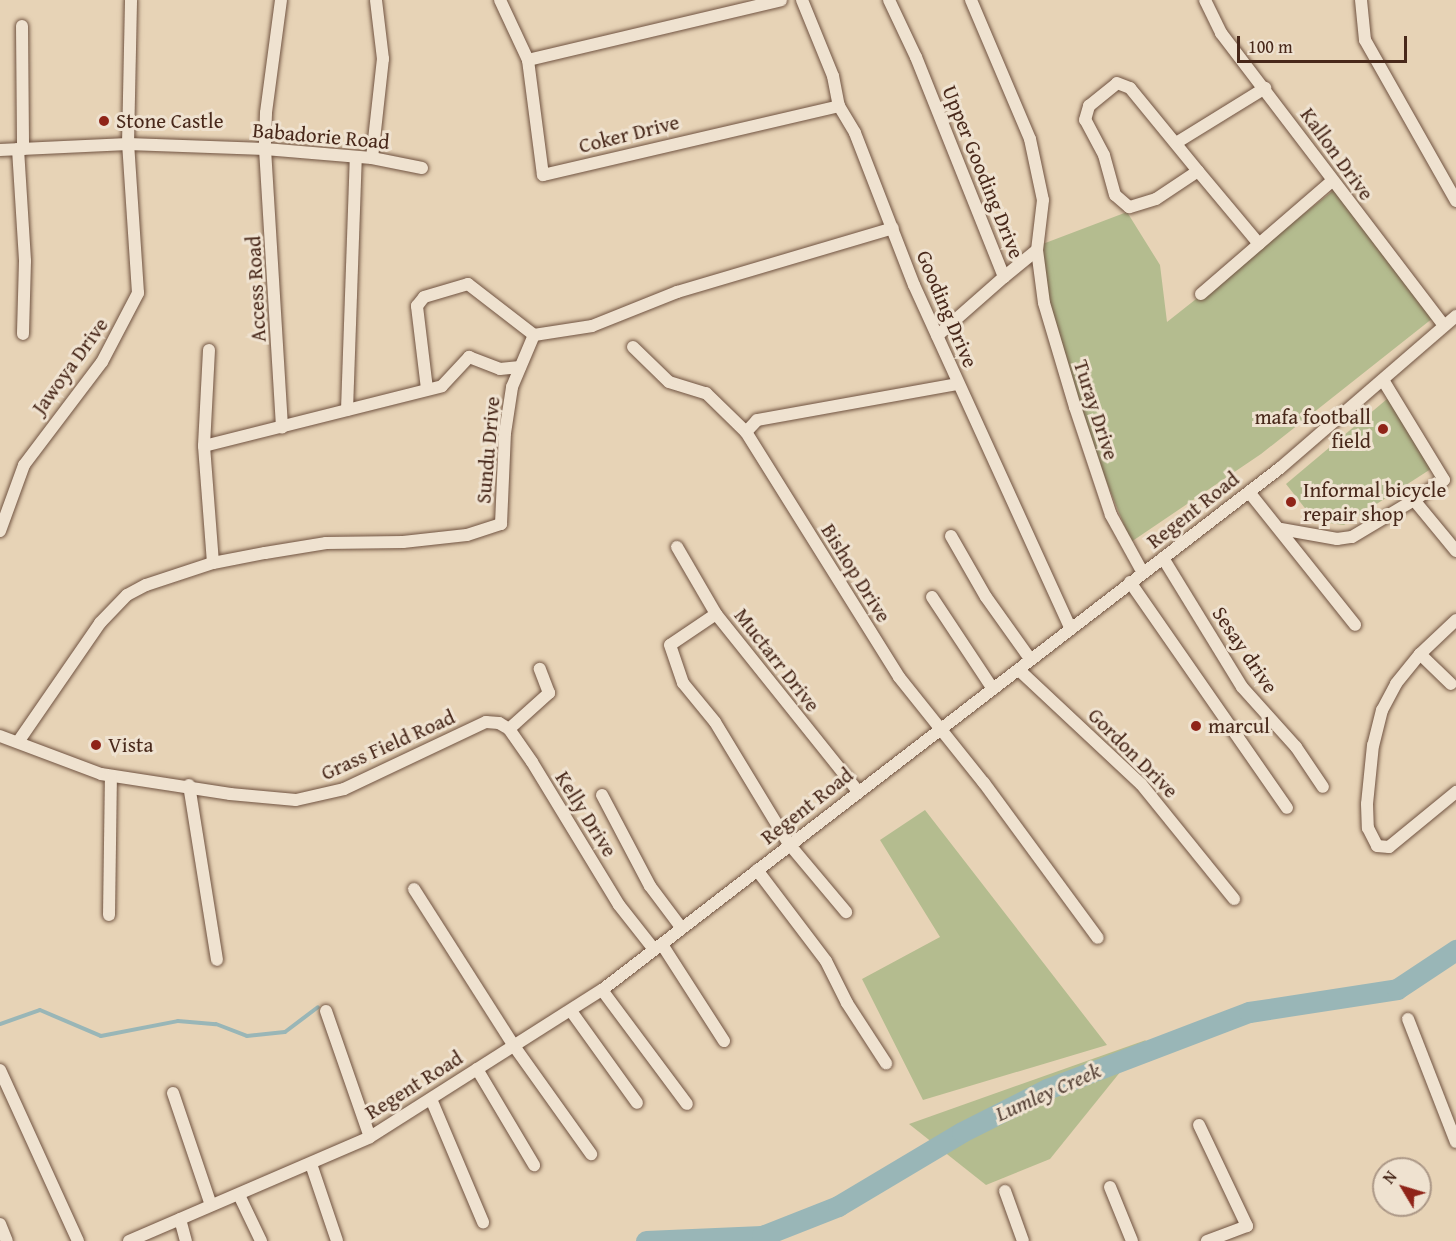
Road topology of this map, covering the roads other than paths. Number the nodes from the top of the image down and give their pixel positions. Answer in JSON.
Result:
{"nodes":[{"id":1,"x":131,"y":0,"type":"edge"},
{"id":2,"x":281,"y":0,"type":"edge"},
{"id":3,"x":376,"y":0,"type":"edge"},
{"id":4,"x":500,"y":0,"type":"edge"},
{"id":5,"x":781,"y":0,"type":"edge"},
{"id":6,"x":802,"y":0,"type":"edge"},
{"id":7,"x":889,"y":0,"type":"edge"},
{"id":8,"x":971,"y":0,"type":"edge"},
{"id":9,"x":1205,"y":0,"type":"edge"},
{"id":10,"x":1361,"y":0,"type":"edge"},
{"id":11,"x":22,"y":26,"type":"dead end"},
{"id":12,"x":528,"y":60,"type":"junction"},
{"id":13,"x":1265,"y":88,"type":"junction"},
{"id":14,"x":838,"y":106,"type":"junction"},
{"id":15,"x":1176,"y":143,"type":"junction"},
{"id":16,"x":128,"y":144,"type":"junction"},
{"id":17,"x":21,"y":149,"type":"junction"},
{"id":18,"x":265,"y":149,"type":"junction"},
{"id":19,"x":0,"y":150,"type":"edge"},
{"id":20,"x":356,"y":158,"type":"junction"},
{"id":21,"x":372,"y":158,"type":"junction"},
{"id":22,"x":422,"y":168,"type":"dead end"},
{"id":23,"x":1198,"y":171,"type":"junction"},
{"id":24,"x":1332,"y":181,"type":"junction"},
{"id":25,"x":1456,"y":201,"type":"edge"},
{"id":26,"x":893,"y":228,"type":"junction"},
{"id":27,"x":1259,"y":243,"type":"junction"},
{"id":28,"x":1037,"y":250,"type":"junction"},
{"id":29,"x":1004,"y":277,"type":"junction"},
{"id":30,"x":1201,"y":294,"type":"dead end"},
{"id":31,"x":1456,"y":316,"type":"edge"},
{"id":32,"x":1444,"y":326,"type":"junction"},
{"id":33,"x":22,"y":334,"type":"dead end"},
{"id":34,"x":534,"y":335,"type":"junction"},
{"id":35,"x":937,"y":336,"type":"junction"},
{"id":36,"x":633,"y":347,"type":"dead end"},
{"id":37,"x":209,"y":350,"type":"dead end"},
{"id":38,"x":520,"y":368,"type":"junction"},
{"id":39,"x":1383,"y":381,"type":"junction"},
{"id":40,"x":958,"y":384,"type":"junction"},
{"id":41,"x":427,"y":389,"type":"junction"},
{"id":42,"x":347,"y":410,"type":"junction"},
{"id":43,"x":282,"y":427,"type":"junction"},
{"id":44,"x":746,"y":432,"type":"junction"},
{"id":45,"x":204,"y":446,"type":"junction"},
{"id":46,"x":1249,"y":492,"type":"junction"},
{"id":47,"x":1414,"y":500,"type":"junction"},
{"id":48,"x":1281,"y":529,"type":"junction"},
{"id":49,"x":0,"y":531,"type":"edge"},
{"id":50,"x":951,"y":536,"type":"dead end"},
{"id":51,"x":677,"y":547,"type":"dead end"},
{"id":52,"x":1456,"y":551,"type":"edge"},
{"id":53,"x":1163,"y":558,"type":"junction"},
{"id":54,"x":213,"y":563,"type":"junction"},
{"id":55,"x":1143,"y":573,"type":"junction"},
{"id":56,"x":1131,"y":582,"type":"junction"},
{"id":57,"x":932,"y":597,"type":"dead end"},
{"id":58,"x":716,"y":614,"type":"junction"},
{"id":59,"x":1456,"y":620,"type":"edge"},
{"id":60,"x":1355,"y":625,"type":"dead end"},
{"id":61,"x":1070,"y":628,"type":"junction"},
{"id":62,"x":1419,"y":654,"type":"junction"},
{"id":63,"x":1031,"y":660,"type":"junction"},
{"id":64,"x":540,"y":669,"type":"dead end"},
{"id":65,"x":1019,"y":670,"type":"junction"},
{"id":66,"x":1451,"y":684,"type":"dead end"},
{"id":67,"x":993,"y":689,"type":"junction"},
{"id":68,"x":941,"y":728,"type":"junction"},
{"id":69,"x":509,"y":729,"type":"junction"},
{"id":70,"x":0,"y":736,"type":"edge"},
{"id":71,"x":18,"y":742,"type":"junction"},
{"id":72,"x":111,"y":776,"type":"junction"},
{"id":73,"x":189,"y":785,"type":"junction"},
{"id":74,"x":1323,"y":787,"type":"dead end"},
{"id":75,"x":857,"y":790,"type":"junction"},
{"id":76,"x":1456,"y":792,"type":"edge"},
{"id":77,"x":602,"y":795,"type":"dead end"},
{"id":78,"x":1287,"y":808,"type":"dead end"},
{"id":79,"x":789,"y":844,"type":"junction"},
{"id":80,"x":757,"y":870,"type":"junction"},
{"id":81,"x":414,"y":889,"type":"dead end"},
{"id":82,"x":1234,"y":899,"type":"dead end"},
{"id":83,"x":846,"y":912,"type":"dead end"},
{"id":84,"x":109,"y":915,"type":"dead end"},
{"id":85,"x":680,"y":926,"type":"junction"},
{"id":86,"x":1098,"y":938,"type":"dead end"},
{"id":87,"x":658,"y":947,"type":"junction"},
{"id":88,"x":217,"y":960,"type":"dead end"},
{"id":89,"x":602,"y":990,"type":"junction"},
{"id":90,"x":326,"y":1011,"type":"dead end"},
{"id":91,"x":571,"y":1011,"type":"junction"},
{"id":92,"x":1408,"y":1019,"type":"dead end"},
{"id":93,"x":724,"y":1041,"type":"dead end"},
{"id":94,"x":514,"y":1046,"type":"junction"},
{"id":95,"x":886,"y":1063,"type":"dead end"},
{"id":96,"x":477,"y":1069,"type":"junction"},
{"id":97,"x":0,"y":1070,"type":"edge"},
{"id":98,"x":173,"y":1093,"type":"dead end"},
{"id":99,"x":430,"y":1099,"type":"junction"},
{"id":100,"x":637,"y":1103,"type":"dead end"},
{"id":101,"x":687,"y":1104,"type":"dead end"},
{"id":102,"x":1199,"y":1125,"type":"dead end"},
{"id":103,"x":370,"y":1137,"type":"junction"},
{"id":104,"x":1456,"y":1142,"type":"edge"},
{"id":105,"x":591,"y":1154,"type":"dead end"},
{"id":106,"x":311,"y":1164,"type":"junction"},
{"id":107,"x":534,"y":1165,"type":"dead end"},
{"id":108,"x":1110,"y":1187,"type":"dead end"},
{"id":109,"x":1005,"y":1191,"type":"dead end"},
{"id":110,"x":239,"y":1195,"type":"junction"},
{"id":111,"x":212,"y":1205,"type":"junction"},
{"id":112,"x":180,"y":1219,"type":"junction"},
{"id":113,"x":483,"y":1222,"type":"dead end"},
{"id":114,"x":0,"y":1224,"type":"edge"},
{"id":115,"x":7,"y":1241,"type":"edge"},
{"id":116,"x":78,"y":1241,"type":"edge"},
{"id":117,"x":129,"y":1241,"type":"edge"},
{"id":118,"x":186,"y":1241,"type":"edge"},
{"id":119,"x":261,"y":1241,"type":"edge"},
{"id":120,"x":337,"y":1241,"type":"edge"},
{"id":121,"x":1023,"y":1241,"type":"edge"},
{"id":122,"x":1132,"y":1241,"type":"edge"},
{"id":123,"x":1207,"y":1241,"type":"edge"}],
"edges":[{"from":1,"to":16,"type":"street","name":"Jawoya Drive"},
{"from":2,"to":18,"type":"street","name":"Access Road"},
{"from":3,"to":21,"type":"street"},
{"from":4,"to":12,"type":"street"},
{"from":5,"to":12,"type":"street"},
{"from":6,"to":14,"type":"street","name":"Gooding Drive"},
{"from":7,"to":29,"type":"street","name":"Upper Gooding Drive"},
{"from":8,"to":28,"type":"street","name":"Turay Drive"},
{"from":9,"to":13,"type":"street","name":"Kallon Drive"},
{"from":10,"to":25,"type":"street"},
{"from":11,"to":17,"type":"street"},
{"from":12,"to":14,"type":"street","name":"Coker Drive"},
{"from":13,"to":15,"type":"street"},
{"from":13,"to":24,"type":"street","name":"Kallon Drive"},
{"from":14,"to":26,"type":"street","name":"Gooding Drive"},
{"from":15,"to":23,"type":"street"},
{"from":15,"to":23,"type":"street"},
{"from":16,"to":17,"type":"street","name":"Babadorie Road"},
{"from":16,"to":18,"type":"street","name":"Babadorie Road"},
{"from":16,"to":49,"type":"street","name":"Jawoya Drive"},
{"from":17,"to":19,"type":"street","name":"Babadorie Road"},
{"from":17,"to":33,"type":"street"},
{"from":18,"to":20,"type":"street","name":"Babadorie Road"},
{"from":18,"to":43,"type":"street","name":"Access Road"},
{"from":20,"to":21,"type":"street","name":"Babadorie Road"},
{"from":20,"to":42,"type":"street"},
{"from":21,"to":22,"type":"street","name":"Babadorie Road"},
{"from":23,"to":27,"type":"street"},
{"from":24,"to":27,"type":"street"},
{"from":24,"to":32,"type":"street","name":"Kallon Drive"},
{"from":26,"to":34,"type":"street"},
{"from":26,"to":35,"type":"street","name":"Gooding Drive"},
{"from":27,"to":30,"type":"street"},
{"from":28,"to":29,"type":"street"},
{"from":28,"to":55,"type":"street","name":"Turay Drive"},
{"from":29,"to":35,"type":"street","name":"Upper Gooding Drive"},
{"from":31,"to":32,"type":"street","name":"Regent Road"},
{"from":32,"to":39,"type":"street","name":"Regent Road"},
{"from":34,"to":38,"type":"street","name":"Sundu Drive"},
{"from":34,"to":41,"type":"street"},
{"from":35,"to":40,"type":"street","name":"Gooding Drive"},
{"from":36,"to":44,"type":"street","name":"Bishop Drive"},
{"from":37,"to":45,"type":"street"},
{"from":38,"to":41,"type":"street"},
{"from":38,"to":54,"type":"street","name":"Sundu Drive"},
{"from":39,"to":46,"type":"street","name":"Regent Road"},
{"from":39,"to":47,"type":"street"},
{"from":40,"to":44,"type":"street"},
{"from":40,"to":61,"type":"street","name":"Gooding Drive"},
{"from":41,"to":42,"type":"street"},
{"from":42,"to":43,"type":"street"},
{"from":43,"to":45,"type":"street"},
{"from":44,"to":68,"type":"street","name":"Bishop Drive"},
{"from":45,"to":54,"type":"street"},
{"from":46,"to":48,"type":"street"},
{"from":46,"to":53,"type":"street","name":"Regent Road"},
{"from":47,"to":48,"type":"street"},
{"from":47,"to":52,"type":"street"},
{"from":48,"to":60,"type":"street"},
{"from":50,"to":63,"type":"street"},
{"from":51,"to":58,"type":"street","name":"Muctarr Drive"},
{"from":53,"to":55,"type":"street","name":"Regent Road"},
{"from":53,"to":74,"type":"street","name":"Sesay drive"},
{"from":54,"to":71,"type":"street","name":"Sundu Drive"},
{"from":55,"to":56,"type":"street","name":"Regent Road"},
{"from":56,"to":61,"type":"street","name":"Regent Road"},
{"from":56,"to":78,"type":"street"},
{"from":57,"to":67,"type":"street"},
{"from":58,"to":75,"type":"street","name":"Muctarr Drive"},
{"from":58,"to":79,"type":"street"},
{"from":59,"to":62,"type":"street"},
{"from":61,"to":63,"type":"street","name":"Regent Road"},
{"from":62,"to":66,"type":"street"},
{"from":62,"to":76,"type":"street"},
{"from":63,"to":65,"type":"street","name":"Regent Road"},
{"from":64,"to":69,"type":"street"},
{"from":65,"to":67,"type":"street","name":"Regent Road"},
{"from":65,"to":82,"type":"street","name":"Gordon Drive"},
{"from":67,"to":68,"type":"street","name":"Regent Road"},
{"from":68,"to":75,"type":"street","name":"Regent Road"},
{"from":68,"to":86,"type":"street","name":"Bishop Drive"},
{"from":69,"to":73,"type":"street","name":"Grass Field Road"},
{"from":69,"to":87,"type":"street","name":"Kelly Drive"},
{"from":70,"to":71,"type":"street","name":"Grass Field Road"},
{"from":71,"to":72,"type":"street","name":"Grass Field Road"},
{"from":72,"to":73,"type":"street","name":"Grass Field Road"},
{"from":72,"to":84,"type":"street"},
{"from":73,"to":88,"type":"street"},
{"from":75,"to":79,"type":"street","name":"Regent Road"},
{"from":77,"to":85,"type":"street"},
{"from":79,"to":80,"type":"street","name":"Regent Road"},
{"from":79,"to":83,"type":"street"},
{"from":80,"to":85,"type":"street","name":"Regent Road"},
{"from":80,"to":95,"type":"street"},
{"from":81,"to":94,"type":"street"},
{"from":85,"to":87,"type":"street","name":"Regent Road"},
{"from":87,"to":89,"type":"street","name":"Regent Road"},
{"from":87,"to":93,"type":"street","name":"Kelly Drive"},
{"from":89,"to":91,"type":"street","name":"Regent Road"},
{"from":89,"to":101,"type":"street"},
{"from":90,"to":103,"type":"street"},
{"from":91,"to":94,"type":"street","name":"Regent Road"},
{"from":91,"to":100,"type":"street"},
{"from":92,"to":104,"type":"street"},
{"from":94,"to":96,"type":"street","name":"Regent Road"},
{"from":94,"to":105,"type":"street"},
{"from":96,"to":99,"type":"street","name":"Regent Road"},
{"from":96,"to":107,"type":"street"},
{"from":97,"to":116,"type":"street"},
{"from":98,"to":111,"type":"street"},
{"from":99,"to":103,"type":"street","name":"Regent Road"},
{"from":99,"to":113,"type":"street"},
{"from":102,"to":123,"type":"street"},
{"from":103,"to":106,"type":"street","name":"Regent Road"},
{"from":106,"to":110,"type":"street","name":"Regent Road"},
{"from":106,"to":120,"type":"street"},
{"from":108,"to":122,"type":"street"},
{"from":109,"to":121,"type":"street"},
{"from":110,"to":111,"type":"street","name":"Regent Road"},
{"from":110,"to":119,"type":"street"},
{"from":111,"to":112,"type":"street","name":"Regent Road"},
{"from":112,"to":117,"type":"street","name":"Regent Road"},
{"from":112,"to":118,"type":"street"},
{"from":114,"to":115,"type":"street"}]}
